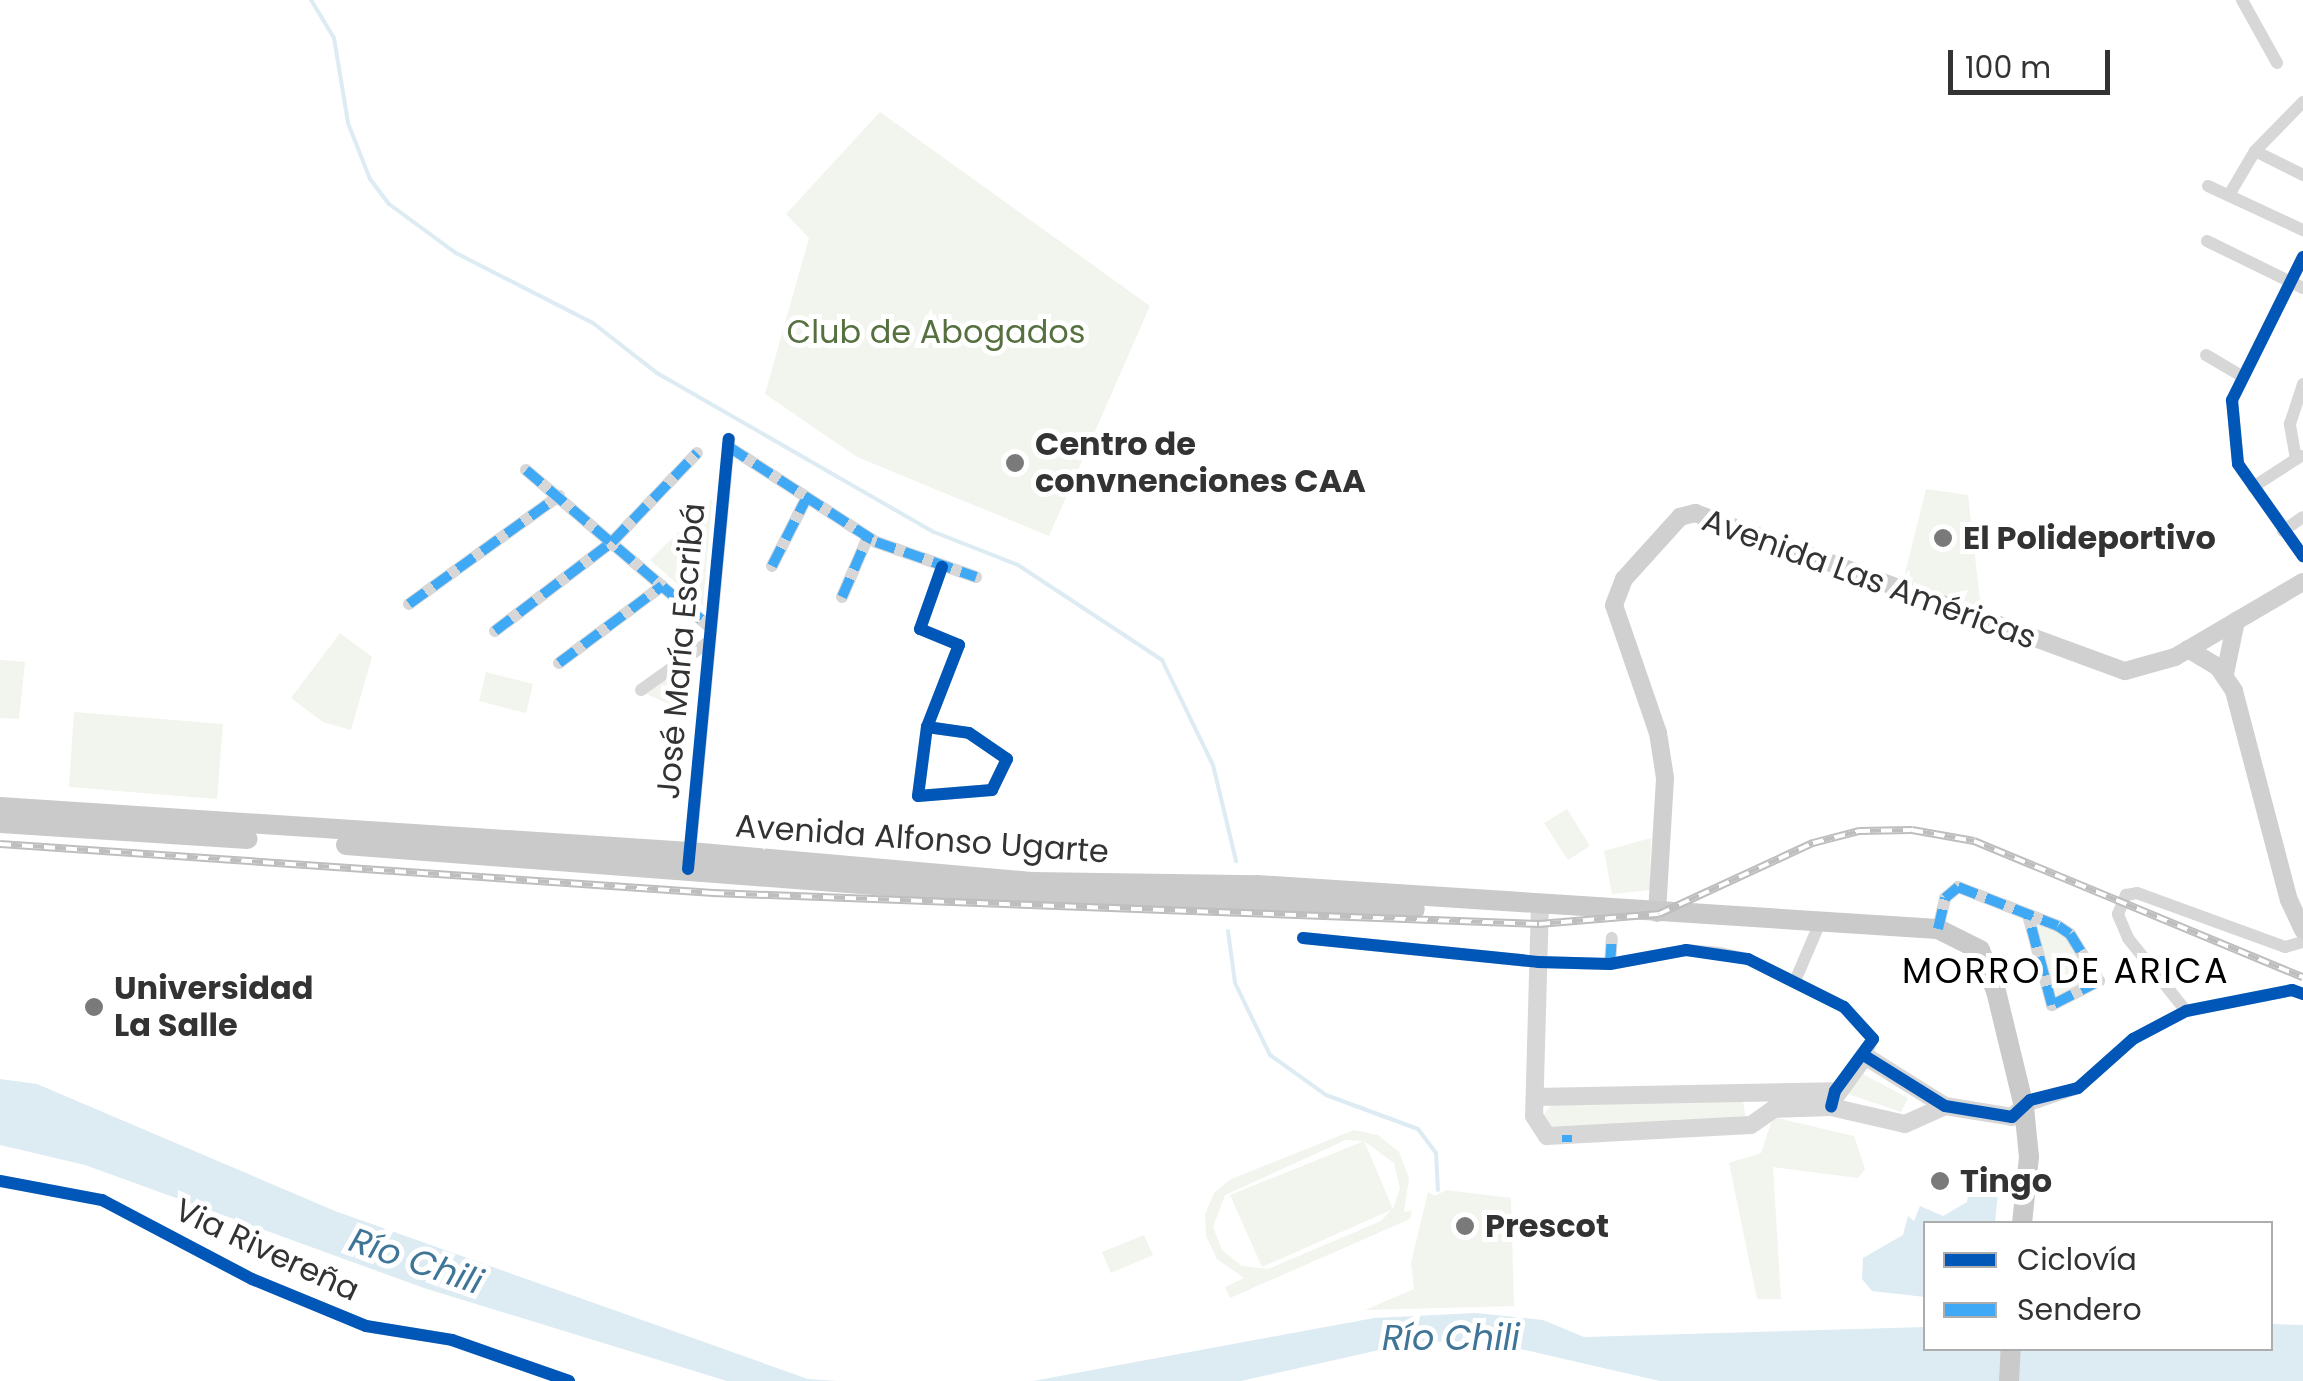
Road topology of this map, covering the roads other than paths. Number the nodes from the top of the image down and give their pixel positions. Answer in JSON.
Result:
{"nodes":[{"id":1,"x":2242,"y":0,"type":"edge"},
{"id":2,"x":2277,"y":63,"type":"dead end"},
{"id":3,"x":2303,"y":102,"type":"edge"},
{"id":4,"x":2255,"y":151,"type":"junction"},
{"id":5,"x":2303,"y":175,"type":"edge"},
{"id":6,"x":2208,"y":186,"type":"dead end"},
{"id":7,"x":2229,"y":196,"type":"junction"},
{"id":8,"x":2303,"y":230,"type":"edge"},
{"id":9,"x":2207,"y":241,"type":"dead end"},
{"id":10,"x":2303,"y":257,"type":"edge"},
{"id":11,"x":2297,"y":285,"type":"edge"},
{"id":12,"x":2206,"y":355,"type":"dead end"},
{"id":13,"x":2243,"y":377,"type":"junction"},
{"id":14,"x":2303,"y":384,"type":"edge"},
{"id":15,"x":697,"y":453,"type":"dead end"},
{"id":16,"x":2300,"y":457,"type":"edge"},
{"id":17,"x":526,"y":470,"type":"dead end"},
{"id":18,"x":2252,"y":487,"type":"junction"},
{"id":19,"x":559,"y":496,"type":"junction"},
{"id":20,"x":805,"y":501,"type":"junction"},
{"id":21,"x":2303,"y":518,"type":"edge"},
{"id":22,"x":2283,"y":531,"type":"junction"},
{"id":23,"x":868,"y":537,"type":"junction"},
{"id":24,"x":612,"y":542,"type":"junction"},
{"id":25,"x":2303,"y":556,"type":"edge"},
{"id":26,"x":772,"y":566,"type":"dead end"},
{"id":27,"x":942,"y":567,"type":"junction"},
{"id":28,"x":2303,"y":569,"type":"edge"},
{"id":29,"x":976,"y":577,"type":"dead end"},
{"id":30,"x":2303,"y":582,"type":"edge"},
{"id":31,"x":662,"y":586,"type":"junction"},
{"id":32,"x":842,"y":597,"type":"dead end"},
{"id":33,"x":409,"y":604,"type":"dead end"},
{"id":34,"x":2232,"y":625,"type":"junction"},
{"id":35,"x":495,"y":631,"type":"dead end"},
{"id":36,"x":711,"y":634,"type":"junction"},
{"id":37,"x":2188,"y":649,"type":"junction"},
{"id":38,"x":559,"y":663,"type":"dead end"},
{"id":39,"x":2225,"y":674,"type":"junction"},
{"id":40,"x":641,"y":690,"type":"dead end"},
{"id":41,"x":927,"y":728,"type":"junction"},
{"id":42,"x":0,"y":806,"type":"edge"},
{"id":43,"x":0,"y":823,"type":"edge"},
{"id":44,"x":689,"y":860,"type":"junction"},
{"id":45,"x":1539,"y":910,"type":"junction"},
{"id":46,"x":1657,"y":913,"type":"junction"},
{"id":47,"x":2028,"y":915,"type":"junction"},
{"id":48,"x":1822,"y":920,"type":"junction"},
{"id":49,"x":1938,"y":929,"type":"junction"},
{"id":50,"x":2303,"y":930,"type":"edge"},
{"id":51,"x":1303,"y":938,"type":"dead end"},
{"id":52,"x":1612,"y":938,"type":"dead end"},
{"id":53,"x":2303,"y":942,"type":"edge"},
{"id":54,"x":1538,"y":962,"type":"junction"},
{"id":55,"x":1610,"y":964,"type":"junction"},
{"id":56,"x":1796,"y":981,"type":"junction"},
{"id":57,"x":2303,"y":994,"type":"edge"},
{"id":58,"x":2186,"y":1011,"type":"junction"},
{"id":59,"x":1865,"y":1056,"type":"junction"},
{"id":60,"x":1764,"y":1090,"type":"junction"},
{"id":61,"x":1535,"y":1097,"type":"junction"},
{"id":62,"x":1833,"y":1099,"type":"junction"},
{"id":63,"x":1945,"y":1106,"type":"junction"},
{"id":64,"x":2024,"y":1107,"type":"junction"},
{"id":65,"x":1768,"y":1113,"type":"junction"},
{"id":66,"x":0,"y":1181,"type":"edge"},
{"id":67,"x":2022,"y":1221,"type":"edge"},
{"id":68,"x":2012,"y":1351,"type":"edge"},
{"id":69,"x":569,"y":1381,"type":"edge"},
{"id":70,"x":2009,"y":1381,"type":"edge"}],
"edges":[{"from":1,"to":2,"type":"street"},
{"from":3,"to":4,"type":"street"},
{"from":4,"to":5,"type":"street"},
{"from":4,"to":7,"type":"street"},
{"from":6,"to":7,"type":"street"},
{"from":7,"to":8,"type":"street"},
{"from":9,"to":11,"type":"street"},
{"from":10,"to":11,"type":"street"},
{"from":11,"to":13,"type":"street"},
{"from":12,"to":13,"type":"street"},
{"from":13,"to":18,"type":"street"},
{"from":14,"to":16,"type":"street"},
{"from":15,"to":24,"type":"street"},
{"from":16,"to":18,"type":"street"},
{"from":17,"to":19,"type":"street"},
{"from":18,"to":22,"type":"street"},
{"from":19,"to":24,"type":"street"},
{"from":19,"to":33,"type":"street"},
{"from":20,"to":23,"type":"street"},
{"from":20,"to":26,"type":"street"},
{"from":20,"to":36,"type":"street","name":"José María Escribá"},
{"from":21,"to":22,"type":"street"},
{"from":22,"to":25,"type":"street"},
{"from":23,"to":27,"type":"street"},
{"from":23,"to":32,"type":"street"},
{"from":24,"to":31,"type":"street"},
{"from":24,"to":35,"type":"street"},
{"from":27,"to":29,"type":"street"},
{"from":27,"to":41,"type":"street"},
{"from":28,"to":34,"type":"main road","name":"Avenida Las Américas"},
{"from":30,"to":34,"type":"main road","name":"Avenida Las Américas"},
{"from":31,"to":36,"type":"street"},
{"from":31,"to":38,"type":"street"},
{"from":34,"to":37,"type":"main road","name":"Avenida Las Américas"},
{"from":34,"to":39,"type":"main road"},
{"from":36,"to":40,"type":"street"},
{"from":36,"to":44,"type":"street","name":"José María Escribá"},
{"from":37,"to":39,"type":"main road"},
{"from":37,"to":46,"type":"main road","name":"Avenida Las Américas"},
{"from":39,"to":50,"type":"main road"},
{"from":41,"to":41,"type":"street"},
{"from":42,"to":44,"type":"main road","name":"Avenida Alfonso Ugarte"},
{"from":43,"to":44,"type":"main road","name":"Avenida Alfonso Ugarte"},
{"from":44,"to":45,"type":"main road","name":"Avenida Alfonso Ugarte"},
{"from":45,"to":46,"type":"main road","name":"Avenida Alfonso Ugarte"},
{"from":45,"to":54,"type":"street"},
{"from":46,"to":48,"type":"main road","name":"Avenida Alfonso Ugarte"},
{"from":47,"to":47,"type":"street"},
{"from":47,"to":49,"type":"street"},
{"from":48,"to":49,"type":"main road","name":"Avenida Alfonso Ugarte"},
{"from":48,"to":56,"type":"street"},
{"from":49,"to":64,"type":"main road","name":"Avenida Alfonso Ugarte"},
{"from":51,"to":54,"type":"street"},
{"from":52,"to":55,"type":"street"},
{"from":53,"to":58,"type":"street"},
{"from":54,"to":55,"type":"street"},
{"from":54,"to":61,"type":"street"},
{"from":55,"to":56,"type":"street"},
{"from":56,"to":59,"type":"street"},
{"from":57,"to":58,"type":"street"},
{"from":58,"to":64,"type":"street"},
{"from":59,"to":62,"type":"street"},
{"from":59,"to":63,"type":"street"},
{"from":60,"to":61,"type":"street"},
{"from":60,"to":62,"type":"street"},
{"from":60,"to":65,"type":"street"},
{"from":61,"to":65,"type":"street"},
{"from":62,"to":63,"type":"street"},
{"from":62,"to":65,"type":"street"},
{"from":63,"to":64,"type":"street"},
{"from":64,"to":67,"type":"main road","name":"Avenida Alfonso Ugarte"},
{"from":66,"to":69,"type":"street","name":"Via Rivereña"},
{"from":68,"to":70,"type":"main road"}]}
